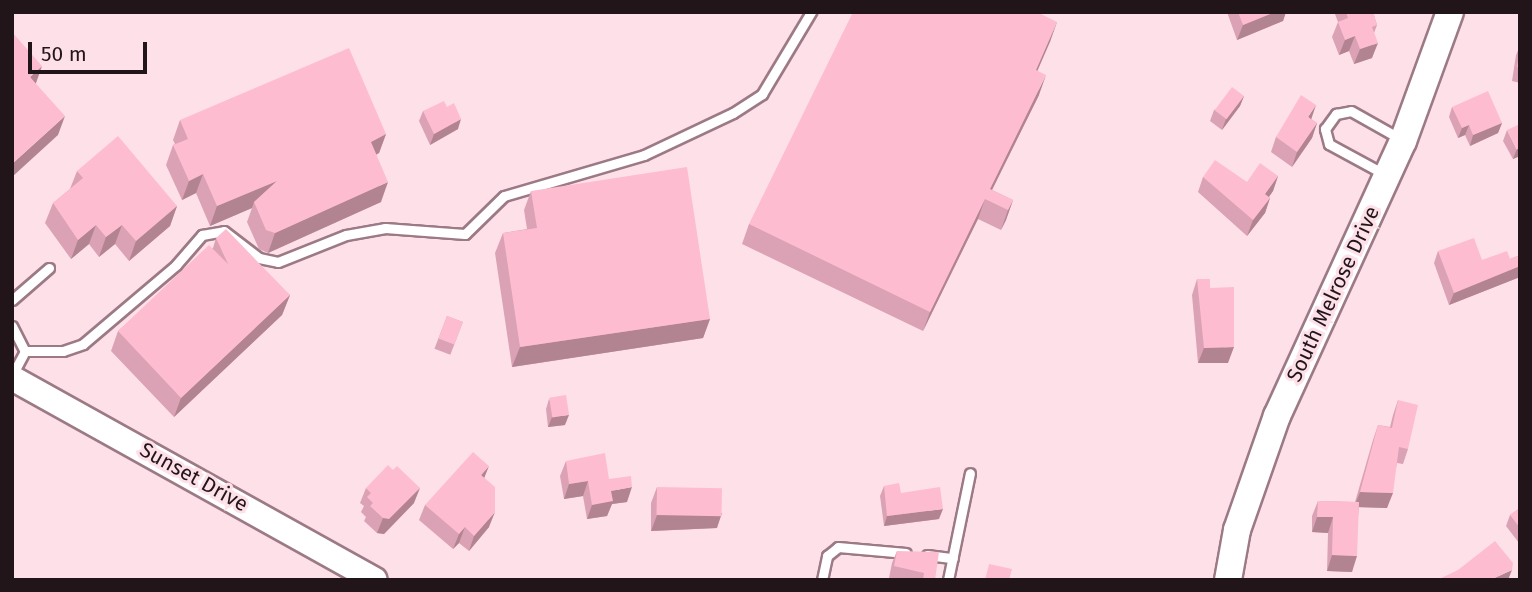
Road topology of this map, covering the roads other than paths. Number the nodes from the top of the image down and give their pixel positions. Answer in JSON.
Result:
{"nodes":[{"id":1,"x":811,"y":12,"type":"edge"},
{"id":2,"x":1450,"y":12,"type":"edge"},
{"id":3,"x":1403,"y":141,"type":"junction"},
{"id":4,"x":1387,"y":175,"type":"junction"},
{"id":5,"x":49,"y":268,"type":"dead end"},
{"id":6,"x":12,"y":300,"type":"edge"},
{"id":7,"x":12,"y":326,"type":"edge"},
{"id":8,"x":25,"y":351,"type":"junction"},
{"id":9,"x":12,"y":377,"type":"edge"},
{"id":10,"x":970,"y":473,"type":"dead end"},
{"id":11,"x":953,"y":558,"type":"junction"},
{"id":12,"x":375,"y":580,"type":"edge"},
{"id":13,"x":822,"y":580,"type":"edge"},
{"id":14,"x":948,"y":580,"type":"edge"},
{"id":15,"x":1228,"y":580,"type":"edge"}],
"edges":[{"from":1,"to":8,"type":"lane"},
{"from":2,"to":3,"type":"main road","name":"South Melrose Drive"},
{"from":3,"to":4,"type":"main road","name":"South Melrose Drive"},
{"from":3,"to":4,"type":"lane"},
{"from":4,"to":15,"type":"main road","name":"South Melrose Drive"},
{"from":5,"to":6,"type":"lane"},
{"from":7,"to":8,"type":"lane"},
{"from":8,"to":9,"type":"lane"},
{"from":9,"to":12,"type":"main road","name":"Sunset Drive"},
{"from":10,"to":11,"type":"lane"},
{"from":11,"to":13,"type":"lane"},
{"from":11,"to":14,"type":"lane"}]}
